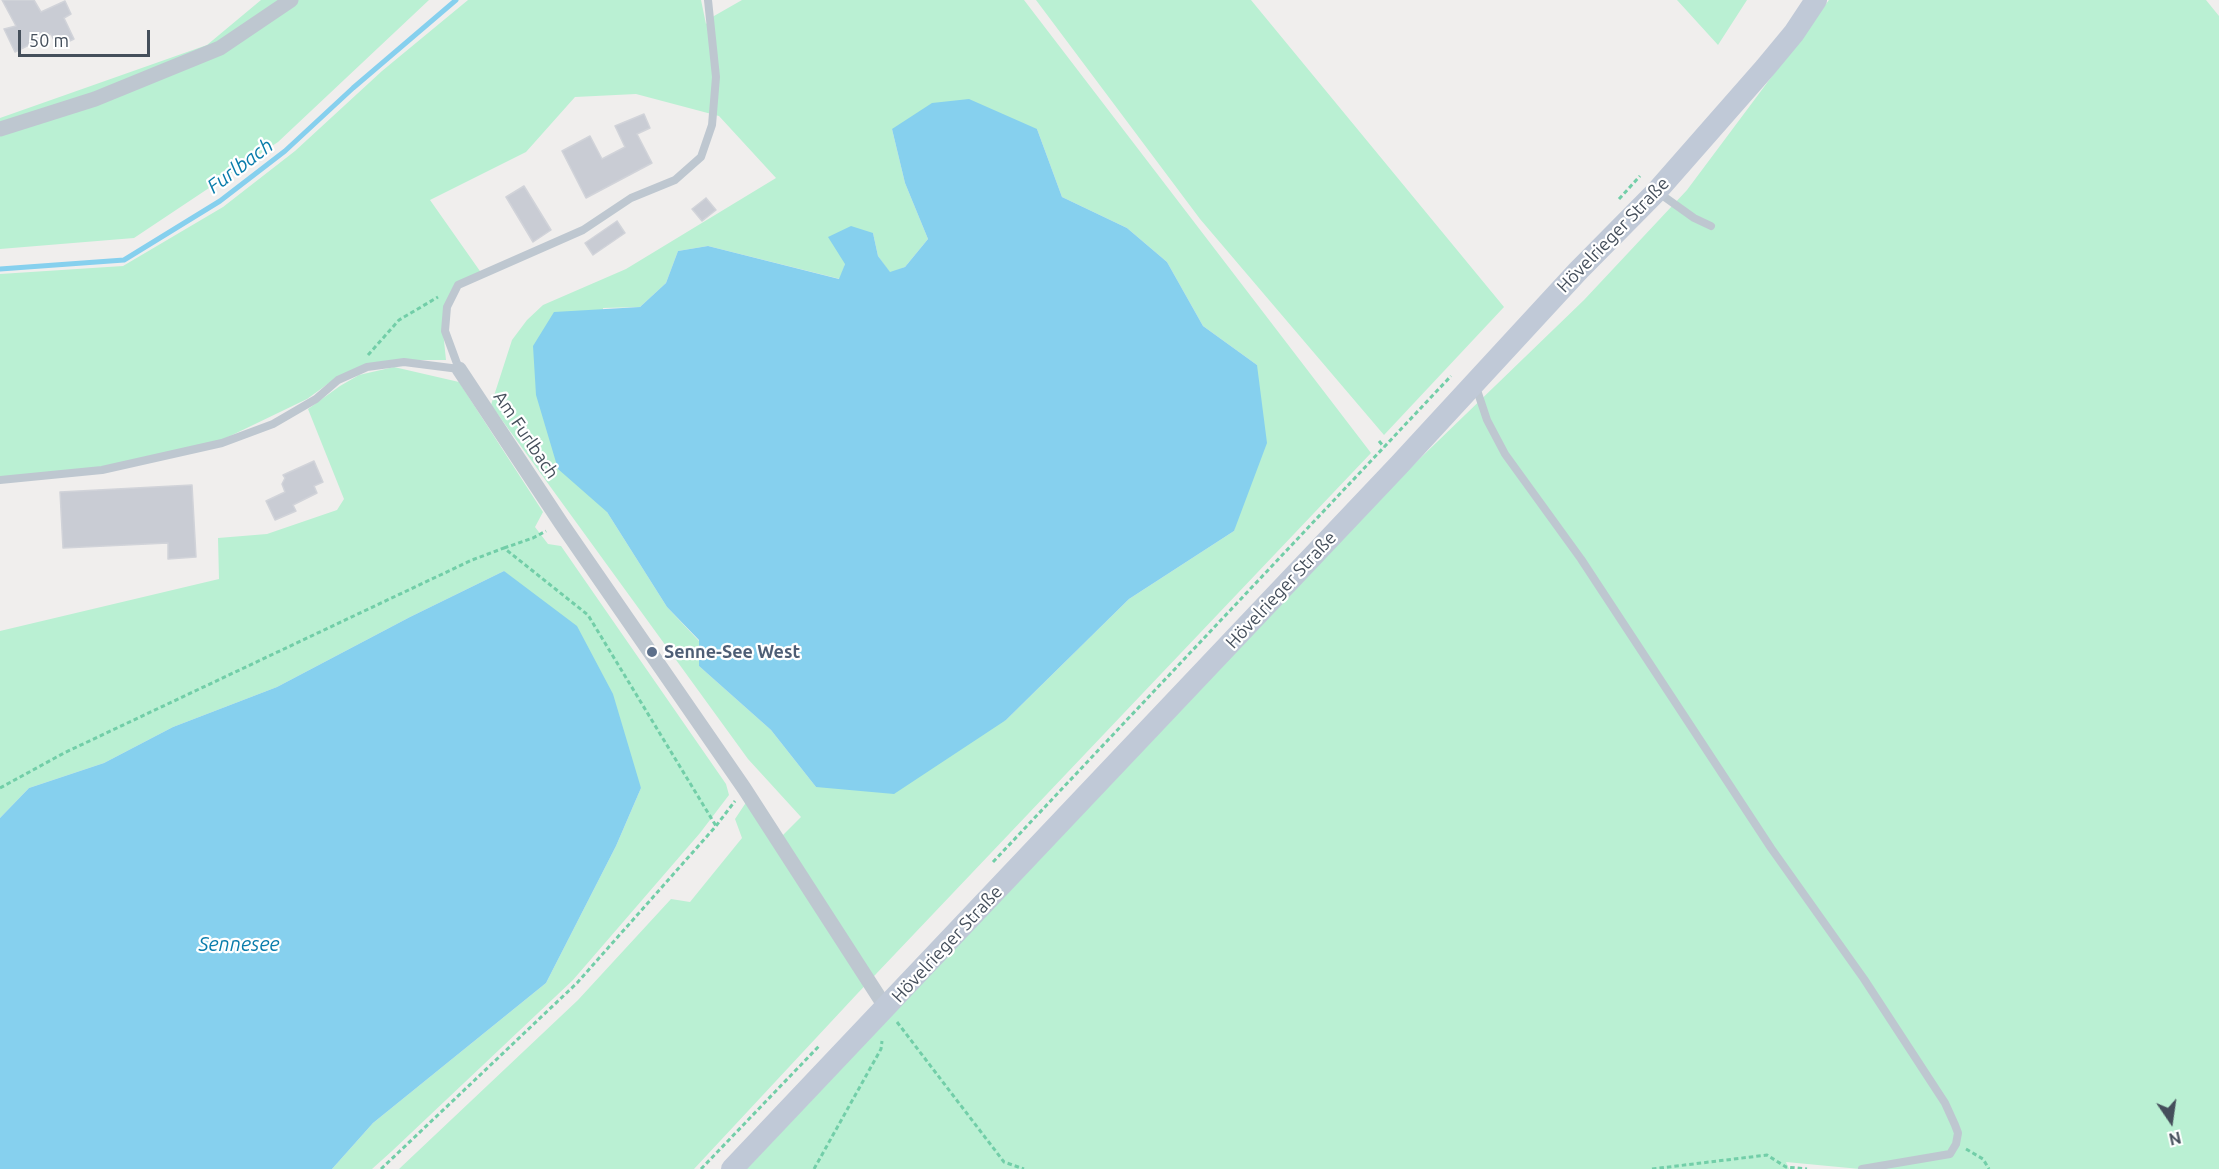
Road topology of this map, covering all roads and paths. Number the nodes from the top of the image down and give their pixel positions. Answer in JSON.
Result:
{"nodes":[{"id":1,"x":291,"y":0,"type":"edge"},
{"id":2,"x":708,"y":0,"type":"edge"},
{"id":3,"x":1816,"y":0,"type":"edge"},
{"id":4,"x":0,"y":129,"type":"edge"},
{"id":5,"x":1640,"y":176,"type":"dead end"},
{"id":6,"x":1657,"y":191,"type":"junction"},
{"id":7,"x":1616,"y":202,"type":"dead end"},
{"id":8,"x":1711,"y":225,"type":"dead end"},
{"id":9,"x":458,"y":285,"type":"junction"},
{"id":10,"x":459,"y":369,"type":"junction"},
{"id":11,"x":357,"y":371,"type":"junction"},
{"id":12,"x":1466,"y":376,"type":"junction"},
{"id":13,"x":0,"y":480,"type":"edge"},
{"id":14,"x":561,"y":523,"type":"junction"},
{"id":15,"x":504,"y":548,"type":"junction"},
{"id":16,"x":0,"y":788,"type":"edge"},
{"id":17,"x":744,"y":789,"type":"junction"},
{"id":18,"x":716,"y":826,"type":"junction"},
{"id":19,"x":987,"y":868,"type":"dead end"},
{"id":20,"x":886,"y":1008,"type":"junction"},
{"id":21,"x":882,"y":1039,"type":"dead end"},
{"id":22,"x":824,"y":1040,"type":"dead end"},
{"id":23,"x":1956,"y":1144,"type":"junction"},
{"id":24,"x":381,"y":1169,"type":"edge"},
{"id":25,"x":700,"y":1169,"type":"edge"},
{"id":26,"x":732,"y":1169,"type":"edge"},
{"id":27,"x":814,"y":1169,"type":"edge"},
{"id":28,"x":1024,"y":1169,"type":"edge"},
{"id":29,"x":1652,"y":1169,"type":"edge"},
{"id":30,"x":1807,"y":1169,"type":"edge"},
{"id":31,"x":1862,"y":1169,"type":"edge"},
{"id":32,"x":1989,"y":1169,"type":"edge"}],
"edges":[{"from":1,"to":4,"type":"street"},
{"from":2,"to":9,"type":"lane"},
{"from":3,"to":6,"type":"main road","name":"Hövelrieger Straße"},
{"from":5,"to":7,"type":"path"},
{"from":6,"to":8,"type":"lane"},
{"from":6,"to":12,"type":"main road","name":"Hövelrieger Straße"},
{"from":9,"to":10,"type":"lane"},
{"from":9,"to":11,"type":"path"},
{"from":10,"to":11,"type":"lane"},
{"from":10,"to":14,"type":"street","name":"Am Furlbach"},
{"from":11,"to":13,"type":"lane"},
{"from":12,"to":19,"type":"path"},
{"from":12,"to":20,"type":"main road","name":"Hövelrieger Straße"},
{"from":12,"to":23,"type":"lane"},
{"from":14,"to":15,"type":"path"},
{"from":14,"to":17,"type":"street","name":"Am Furlbach"},
{"from":15,"to":16,"type":"path"},
{"from":15,"to":18,"type":"path"},
{"from":17,"to":18,"type":"path"},
{"from":17,"to":20,"type":"street","name":"Am Furlbach"},
{"from":18,"to":24,"type":"path"},
{"from":20,"to":26,"type":"main road","name":"Hövelrieger Straße"},
{"from":20,"to":28,"type":"path"},
{"from":21,"to":27,"type":"path"},
{"from":22,"to":25,"type":"path"},
{"from":23,"to":31,"type":"lane"},
{"from":23,"to":32,"type":"path"},
{"from":29,"to":30,"type":"path"}]}
